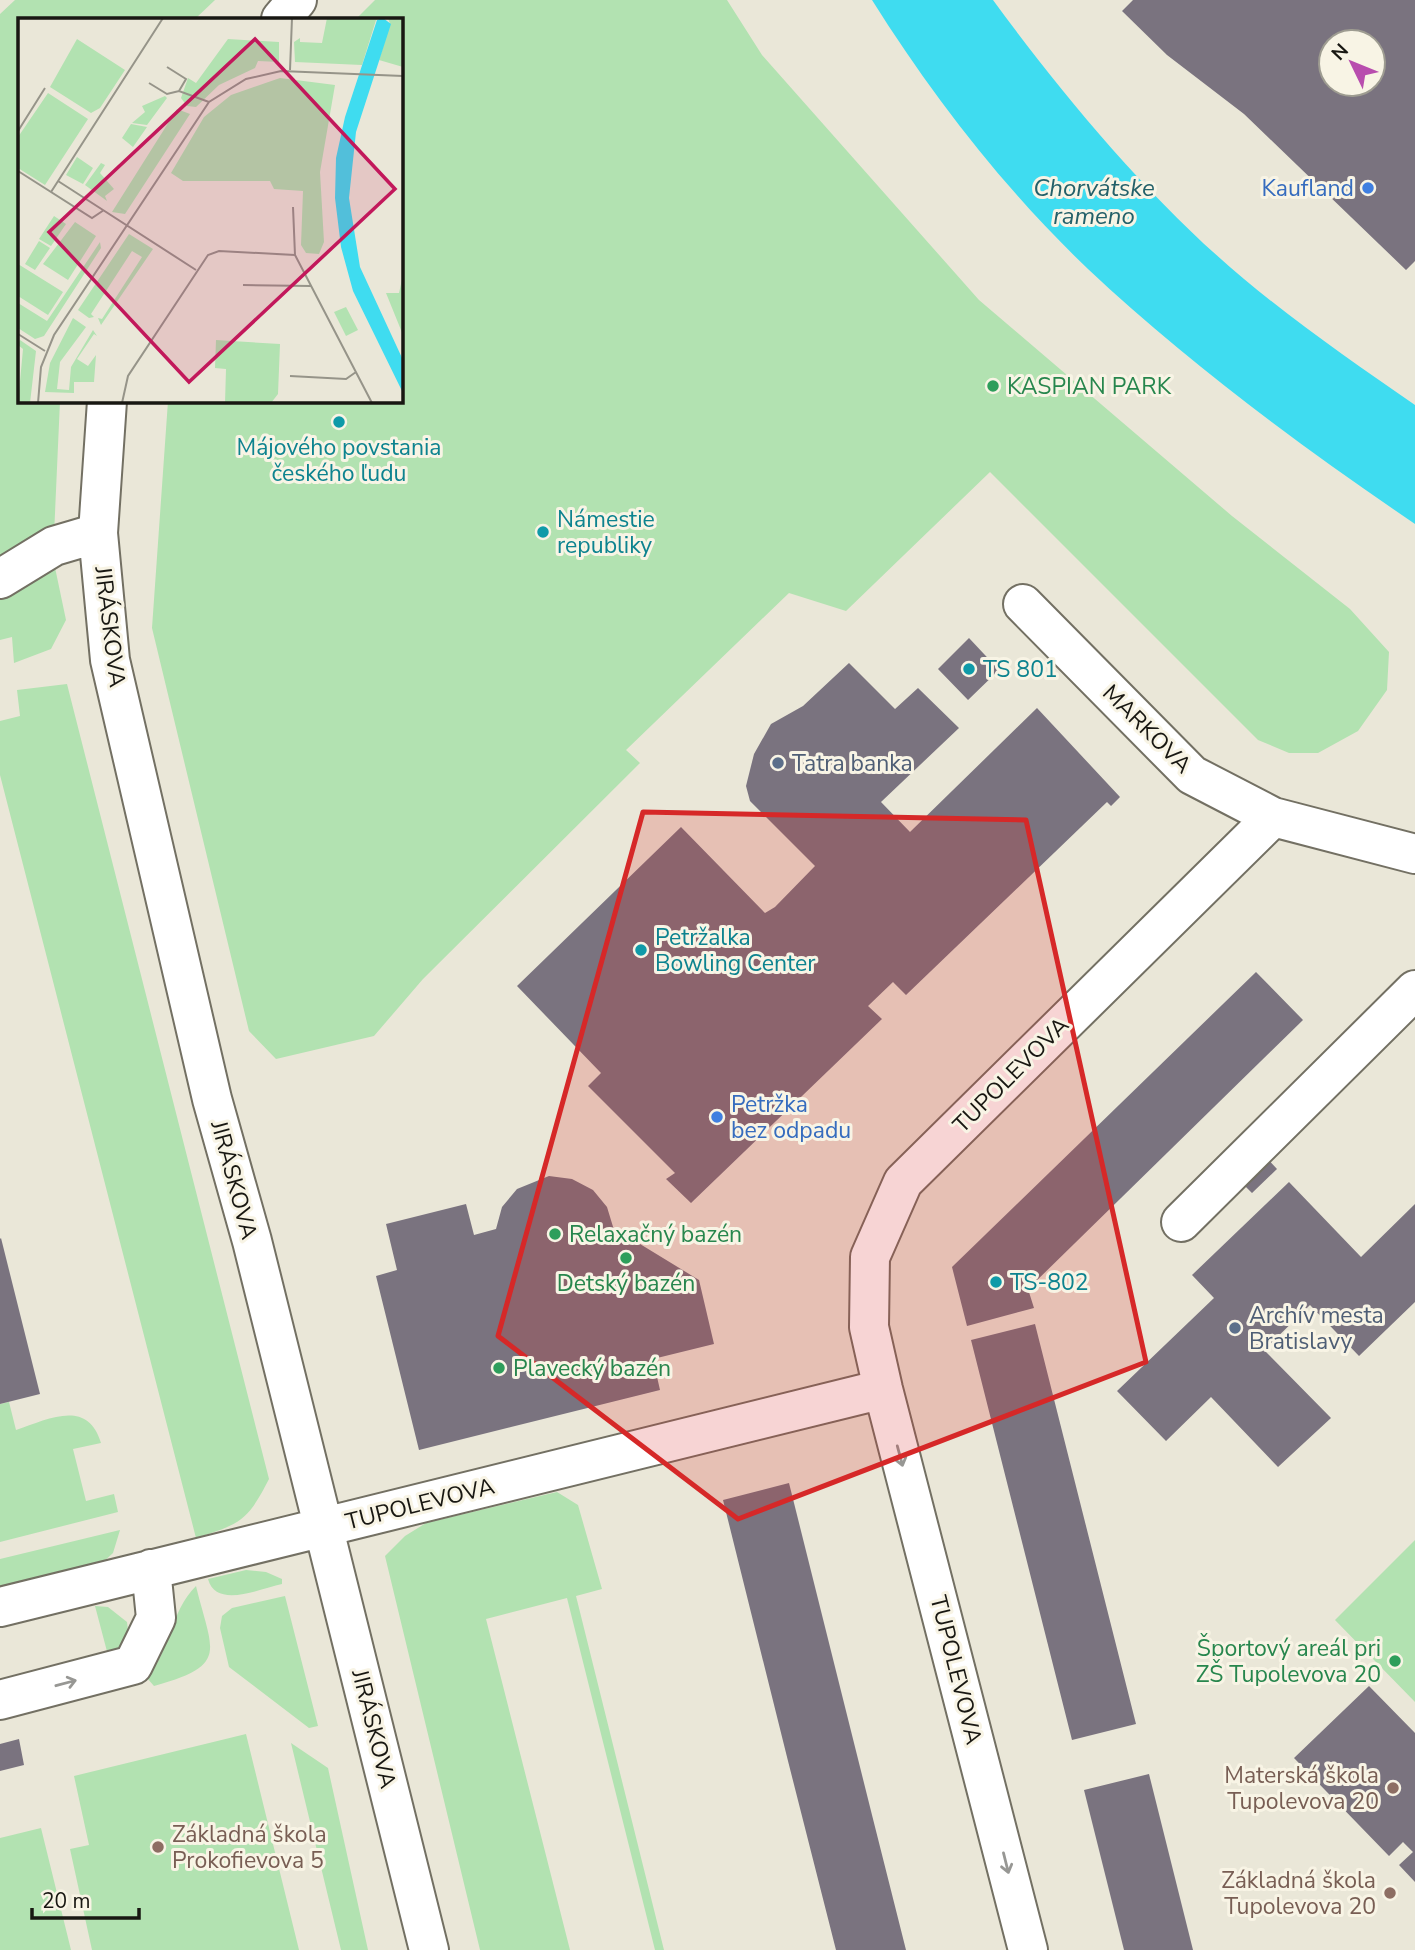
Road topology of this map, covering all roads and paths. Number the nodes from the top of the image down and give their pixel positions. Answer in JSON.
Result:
{"nodes":[{"id":1,"x":297,"y":0,"type":"edge"},
{"id":2,"x":282,"y":18,"type":"edge"},
{"id":3,"x":107,"y":402,"type":"edge"},
{"id":4,"x":99,"y":533,"type":"junction"},
{"id":5,"x":0,"y":579,"type":"edge"},
{"id":6,"x":1023,"y":604,"type":"dead end"},
{"id":7,"x":1273,"y":817,"type":"junction"},
{"id":8,"x":1415,"y":854,"type":"edge"},
{"id":9,"x":1415,"y":990,"type":"edge"},
{"id":10,"x":1181,"y":1222,"type":"dead end"},
{"id":11,"x":883,"y":1390,"type":"junction"},
{"id":12,"x":324,"y":1527,"type":"junction"},
{"id":13,"x":151,"y":1569,"type":"junction"},
{"id":14,"x":0,"y":1607,"type":"edge"},
{"id":15,"x":0,"y":1700,"type":"edge"},
{"id":16,"x":429,"y":1950,"type":"edge"},
{"id":17,"x":1028,"y":1950,"type":"edge"}],
"edges":[{"from":1,"to":2,"type":"street"},
{"from":3,"to":4,"type":"street","name":"JIRÁSKOVA"},
{"from":4,"to":5,"type":"street"},
{"from":4,"to":12,"type":"street","name":"JIRÁSKOVA"},
{"from":6,"to":7,"type":"street","name":"MARKOVA"},
{"from":7,"to":8,"type":"street","name":"MARKOVA"},
{"from":7,"to":11,"type":"street","name":"TUPOLEVOVA"},
{"from":9,"to":10,"type":"street"},
{"from":11,"to":12,"type":"street","name":"TUPOLEVOVA"},
{"from":11,"to":17,"type":"street","name":"TUPOLEVOVA","one_way":true},
{"from":12,"to":13,"type":"street","name":"TUPOLEVOVA"},
{"from":12,"to":16,"type":"street","name":"JIRÁSKOVA"},
{"from":13,"to":14,"type":"street","name":"TUPOLEVOVA"},
{"from":15,"to":13,"type":"street","one_way":true}]}
